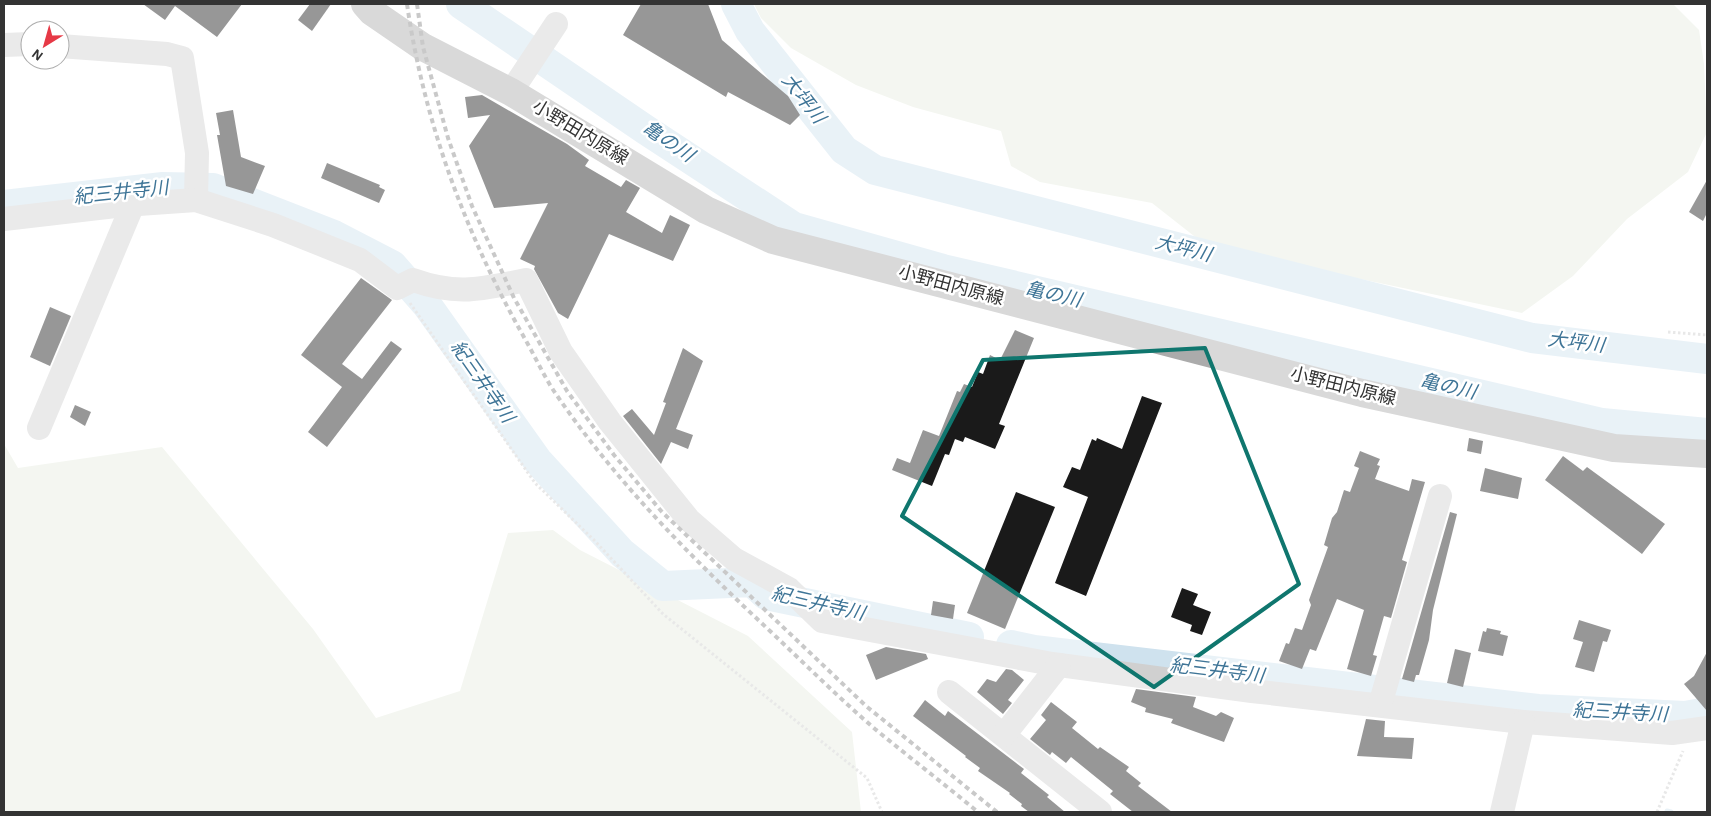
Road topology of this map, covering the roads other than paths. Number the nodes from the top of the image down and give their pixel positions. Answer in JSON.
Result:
{"nodes":[{"id":1,"x":366,"y":4,"type":"edge"},
{"id":2,"x":556,"y":24,"type":"dead end"},
{"id":3,"x":20,"y":44,"type":"edge"},
{"id":4,"x":4,"y":45,"type":"edge"},
{"id":5,"x":70,"y":47,"type":"edge"},
{"id":6,"x":514,"y":87,"type":"junction"},
{"id":7,"x":196,"y":200,"type":"junction"},
{"id":8,"x":133,"y":204,"type":"junction"},
{"id":9,"x":4,"y":218,"type":"edge"},
{"id":10,"x":39,"y":428,"type":"dead end"},
{"id":11,"x":1707,"y":454,"type":"edge"},
{"id":12,"x":1440,"y":496,"type":"dead end"},
{"id":13,"x":1059,"y":666,"type":"junction"},
{"id":14,"x":949,"y":692,"type":"dead end"},
{"id":15,"x":1383,"y":695,"type":"junction"},
{"id":16,"x":1523,"y":722,"type":"junction"},
{"id":17,"x":1699,"y":730,"type":"edge"},
{"id":18,"x":1004,"y":735,"type":"junction"},
{"id":19,"x":1100,"y":812,"type":"edge"},
{"id":20,"x":1502,"y":812,"type":"edge"}],
"edges":[{"from":1,"to":6,"type":"main road","name":"小野田内原線"},
{"from":2,"to":6,"type":"street"},
{"from":3,"to":4,"type":"street"},
{"from":5,"to":7,"type":"street"},
{"from":6,"to":11,"type":"main road","name":"小野田内原線"},
{"from":7,"to":8,"type":"street"},
{"from":7,"to":13,"type":"street"},
{"from":8,"to":9,"type":"street"},
{"from":8,"to":10,"type":"street"},
{"from":12,"to":15,"type":"street"},
{"from":13,"to":15,"type":"street"},
{"from":13,"to":18,"type":"street"},
{"from":14,"to":18,"type":"street"},
{"from":15,"to":16,"type":"street"},
{"from":16,"to":17,"type":"street"},
{"from":16,"to":20,"type":"street"},
{"from":18,"to":19,"type":"street"}]}
